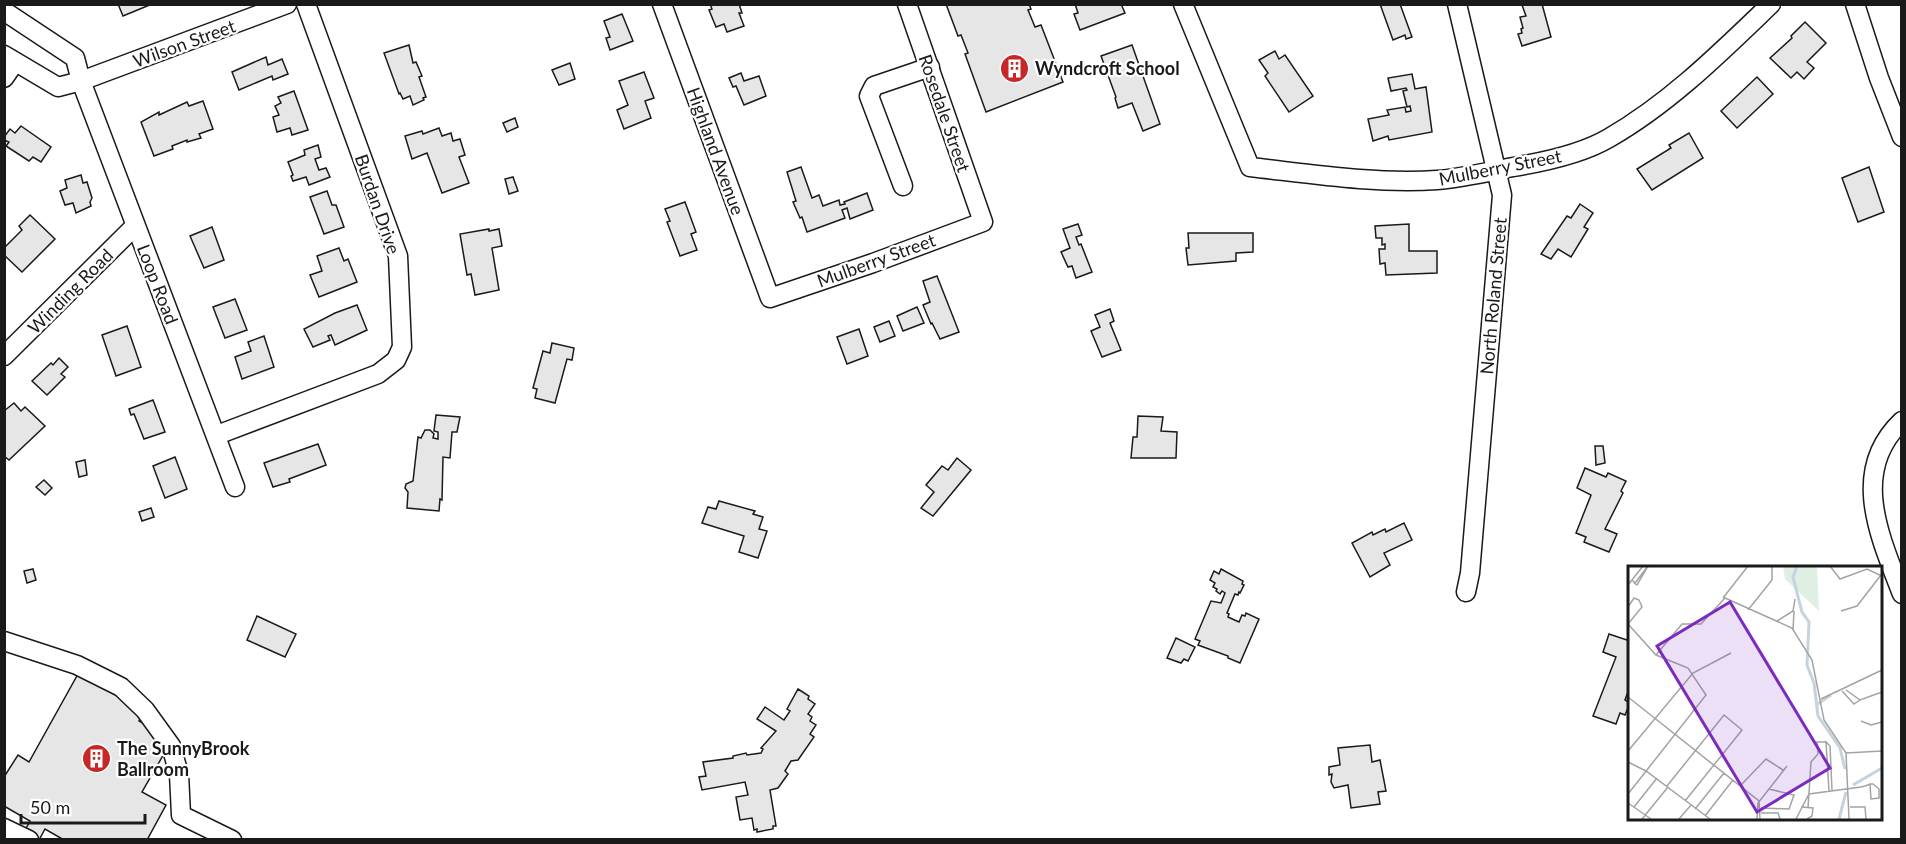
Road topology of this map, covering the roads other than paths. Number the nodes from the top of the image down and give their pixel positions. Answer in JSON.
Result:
{"nodes":[{"id":1,"x":287,"y":4,"type":"edge"},
{"id":2,"x":306,"y":4,"type":"edge"},
{"id":3,"x":662,"y":4,"type":"edge"},
{"id":4,"x":907,"y":4,"type":"edge"},
{"id":5,"x":1184,"y":4,"type":"edge"},
{"id":6,"x":1457,"y":4,"type":"edge"},
{"id":7,"x":1771,"y":4,"type":"edge"},
{"id":8,"x":1855,"y":4,"type":"edge"},
{"id":9,"x":4,"y":11,"type":"edge"},
{"id":10,"x":10,"y":59,"type":"edge"},
{"id":11,"x":930,"y":67,"type":"junction"},
{"id":12,"x":4,"y":78,"type":"edge"},
{"id":13,"x":81,"y":81,"type":"junction"},
{"id":14,"x":1902,"y":137,"type":"edge"},
{"id":15,"x":1497,"y":170,"type":"junction"},
{"id":16,"x":903,"y":186,"type":"dead end"},
{"id":17,"x":983,"y":222,"type":"joint"},
{"id":18,"x":135,"y":226,"type":"junction"},
{"id":19,"x":770,"y":298,"type":"joint"},
{"id":20,"x":4,"y":356,"type":"edge"},
{"id":21,"x":1902,"y":421,"type":"edge"},
{"id":22,"x":217,"y":435,"type":"junction"},
{"id":23,"x":236,"y":487,"type":"dead end"},
{"id":24,"x":1466,"y":592,"type":"dead end"},
{"id":25,"x":1902,"y":594,"type":"edge"},
{"id":26,"x":4,"y":641,"type":"edge"},
{"id":27,"x":4,"y":828,"type":"edge"},
{"id":28,"x":29,"y":840,"type":"edge"},
{"id":29,"x":232,"y":840,"type":"edge"}],
"edges":[{"from":1,"to":13,"type":"street","name":"Wilson Street"},
{"from":2,"to":22,"type":"street","name":"Burdan Drive"},
{"from":3,"to":19,"type":"street","name":"Highland Avenue"},
{"from":4,"to":11,"type":"street","name":"Rosedale Street"},
{"from":5,"to":15,"type":"street","name":"Mulberry Street"},
{"from":6,"to":15,"type":"street","name":"North Roland Street"},
{"from":7,"to":15,"type":"street","name":"Mulberry Street"},
{"from":8,"to":14,"type":"street"},
{"from":9,"to":13,"type":"street"},
{"from":10,"to":12,"type":"street"},
{"from":10,"to":13,"type":"street","name":"Wilson Street"},
{"from":11,"to":16,"type":"street"},
{"from":11,"to":17,"type":"street","name":"Rosedale Street"},
{"from":13,"to":18,"type":"street","name":"Loop Road"},
{"from":15,"to":24,"type":"street","name":"North Roland Street"},
{"from":17,"to":19,"type":"street","name":"Mulberry Street"},
{"from":18,"to":20,"type":"street","name":"Winding Road"},
{"from":18,"to":22,"type":"street","name":"Loop Road"},
{"from":21,"to":25,"type":"street"},
{"from":22,"to":23,"type":"street","name":"Loop Road"},
{"from":26,"to":29,"type":"street"},
{"from":27,"to":28,"type":"street"}]}
